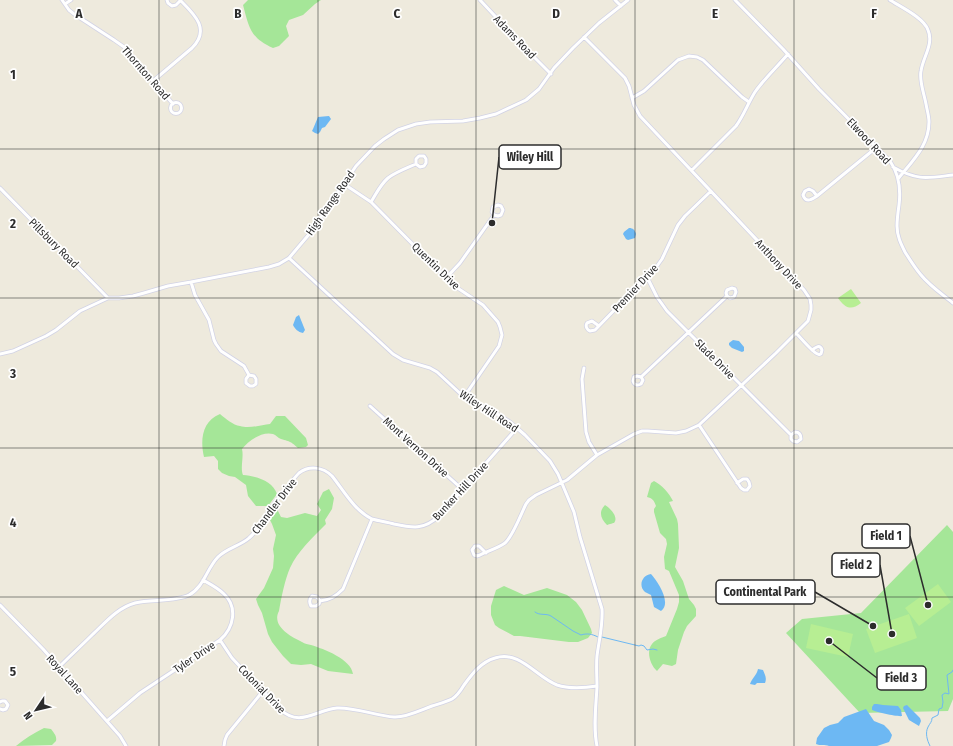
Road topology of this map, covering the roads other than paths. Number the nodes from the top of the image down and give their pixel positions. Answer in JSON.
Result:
{"nodes":[{"id":1,"x":62,"y":0,"type":"edge"},
{"id":2,"x":71,"y":0,"type":"edge"},
{"id":3,"x":167,"y":0,"type":"edge"},
{"id":4,"x":180,"y":0,"type":"edge"},
{"id":5,"x":480,"y":0,"type":"edge"},
{"id":6,"x":615,"y":0,"type":"edge"},
{"id":7,"x":628,"y":0,"type":"edge"},
{"id":8,"x":735,"y":0,"type":"edge"},
{"id":9,"x":890,"y":0,"type":"edge"},
{"id":10,"x":65,"y":4,"type":"junction"},
{"id":11,"x":621,"y":6,"type":"junction"},
{"id":12,"x":584,"y":37,"type":"junction"},
{"id":13,"x":788,"y":54,"type":"junction"},
{"id":14,"x":551,"y":74,"type":"junction"},
{"id":15,"x":153,"y":81,"type":"junction"},
{"id":16,"x":632,"y":98,"type":"junction"},
{"id":17,"x":749,"y":102,"type":"junction"},
{"id":18,"x":173,"y":104,"type":"dead end"},
{"id":19,"x":877,"y":147,"type":"junction"},
{"id":20,"x":416,"y":164,"type":"dead end"},
{"id":21,"x":894,"y":167,"type":"junction"},
{"id":22,"x":692,"y":170,"type":"junction"},
{"id":23,"x":903,"y":173,"type":"junction"},
{"id":24,"x":953,"y":175,"type":"edge"},
{"id":25,"x":898,"y":179,"type":"junction"},
{"id":26,"x":344,"y":184,"type":"junction"},
{"id":27,"x":0,"y":188,"type":"edge"},
{"id":28,"x":711,"y":191,"type":"junction"},
{"id":29,"x":817,"y":196,"type":"dead end"},
{"id":30,"x":370,"y":202,"type":"junction"},
{"id":31,"x":494,"y":215,"type":"dead end"},
{"id":32,"x":289,"y":258,"type":"junction"},
{"id":33,"x":646,"y":277,"type":"junction"},
{"id":34,"x":446,"y":278,"type":"junction"},
{"id":35,"x":191,"y":282,"type":"junction"},
{"id":36,"x":727,"y":296,"type":"dead end"},
{"id":37,"x":108,"y":298,"type":"junction"},
{"id":38,"x":953,"y":302,"type":"edge"},
{"id":39,"x":600,"y":326,"type":"dead end"},
{"id":40,"x":689,"y":332,"type":"junction"},
{"id":41,"x":796,"y":333,"type":"junction"},
{"id":42,"x":812,"y":350,"type":"dead end"},
{"id":43,"x":0,"y":354,"type":"edge"},
{"id":44,"x":584,"y":368,"type":"dead end"},
{"id":45,"x":249,"y":375,"type":"dead end"},
{"id":46,"x":641,"y":377,"type":"dead end"},
{"id":47,"x":741,"y":385,"type":"junction"},
{"id":48,"x":464,"y":397,"type":"junction"},
{"id":49,"x":370,"y":406,"type":"dead end"},
{"id":50,"x":699,"y":425,"type":"junction"},
{"id":51,"x":517,"y":428,"type":"junction"},
{"id":52,"x":791,"y":435,"type":"dead end"},
{"id":53,"x":597,"y":455,"type":"junction"},
{"id":54,"x":562,"y":483,"type":"junction"},
{"id":55,"x":737,"y":483,"type":"dead end"},
{"id":56,"x":462,"y":489,"type":"junction"},
{"id":57,"x":372,"y":519,"type":"junction"},
{"id":58,"x":486,"y":553,"type":"dead end"},
{"id":59,"x":203,"y":580,"type":"junction"},
{"id":60,"x":320,"y":601,"type":"dead end"},
{"id":61,"x":0,"y":605,"type":"edge"},
{"id":62,"x":220,"y":640,"type":"junction"},
{"id":63,"x":59,"y":667,"type":"junction"},
{"id":64,"x":597,"y":686,"type":"junction"},
{"id":65,"x":263,"y":691,"type":"junction"},
{"id":66,"x":0,"y":702,"type":"edge"},
{"id":67,"x":0,"y":709,"type":"edge"},
{"id":68,"x":107,"y":721,"type":"junction"},
{"id":69,"x":126,"y":746,"type":"edge"},
{"id":70,"x":224,"y":746,"type":"edge"},
{"id":71,"x":596,"y":746,"type":"edge"}],
"edges":[{"from":1,"to":10,"type":"street","name":"Thornton Road"},
{"from":2,"to":10,"type":"street"},
{"from":3,"to":4,"type":"street"},
{"from":4,"to":15,"type":"street"},
{"from":5,"to":14,"type":"street","name":"Adams Road"},
{"from":6,"to":11,"type":"street"},
{"from":7,"to":11,"type":"street","name":"High Range Road"},
{"from":8,"to":13,"type":"street","name":"Elwood Road"},
{"from":9,"to":23,"type":"street"},
{"from":10,"to":15,"type":"street","name":"Thornton Road"},
{"from":11,"to":12,"type":"street","name":"High Range Road"},
{"from":12,"to":14,"type":"street","name":"High Range Road"},
{"from":12,"to":16,"type":"street","name":"Anthony Drive"},
{"from":13,"to":17,"type":"street"},
{"from":13,"to":19,"type":"street","name":"Elwood Road"},
{"from":14,"to":26,"type":"street","name":"High Range Road"},
{"from":15,"to":18,"type":"street","name":"Thornton Road"},
{"from":16,"to":17,"type":"street"},
{"from":16,"to":22,"type":"street","name":"Anthony Drive"},
{"from":17,"to":22,"type":"street"},
{"from":19,"to":21,"type":"street","name":"Elwood Road"},
{"from":19,"to":29,"type":"street"},
{"from":20,"to":30,"type":"street"},
{"from":21,"to":23,"type":"street"},
{"from":21,"to":25,"type":"street","name":"Elwood Road"},
{"from":22,"to":28,"type":"street","name":"Anthony Drive"},
{"from":23,"to":24,"type":"street"},
{"from":23,"to":25,"type":"street"},
{"from":25,"to":38,"type":"street","name":"Elwood Road"},
{"from":26,"to":30,"type":"street","name":"Quentin Drive"},
{"from":26,"to":32,"type":"street","name":"High Range Road"},
{"from":27,"to":37,"type":"street","name":"Pillsbury Road"},
{"from":28,"to":33,"type":"street","name":"Premier Drive"},
{"from":28,"to":41,"type":"street","name":"Anthony Drive"},
{"from":30,"to":34,"type":"street","name":"Quentin Drive"},
{"from":31,"to":34,"type":"street"},
{"from":32,"to":35,"type":"street","name":"High Range Road"},
{"from":32,"to":48,"type":"street","name":"Wiley Hill Road"},
{"from":33,"to":39,"type":"street","name":"Premier Drive"},
{"from":33,"to":40,"type":"street","name":"Slade Drive"},
{"from":34,"to":48,"type":"street","name":"Quentin Drive"},
{"from":35,"to":37,"type":"street","name":"High Range Road"},
{"from":35,"to":45,"type":"street"},
{"from":36,"to":40,"type":"street"},
{"from":37,"to":43,"type":"street","name":"High Range Road"},
{"from":40,"to":46,"type":"street"},
{"from":40,"to":47,"type":"street","name":"Slade Drive"},
{"from":41,"to":42,"type":"street"},
{"from":41,"to":47,"type":"street","name":"Anthony Drive"},
{"from":44,"to":53,"type":"street"},
{"from":47,"to":50,"type":"street","name":"Anthony Drive"},
{"from":47,"to":52,"type":"street","name":"Slade Drive"},
{"from":48,"to":51,"type":"street","name":"Wiley Hill Road"},
{"from":49,"to":56,"type":"street","name":"Mont Vernon Drive"},
{"from":50,"to":53,"type":"street","name":"Anthony Drive"},
{"from":50,"to":55,"type":"street"},
{"from":51,"to":54,"type":"street","name":"Wiley Hill Road"},
{"from":51,"to":56,"type":"street","name":"Bunker Hill Drive"},
{"from":53,"to":54,"type":"street","name":"Anthony Drive"},
{"from":54,"to":58,"type":"street","name":"Anthony Drive"},
{"from":54,"to":64,"type":"street","name":"Wiley Hill Road"},
{"from":56,"to":57,"type":"street","name":"Bunker Hill Drive"},
{"from":57,"to":59,"type":"street","name":"Chandler Drive"},
{"from":57,"to":60,"type":"street"},
{"from":59,"to":62,"type":"street","name":"Tyler Drive"},
{"from":59,"to":63,"type":"street","name":"Chandler Drive"},
{"from":61,"to":63,"type":"street","name":"Royal Lane"},
{"from":62,"to":65,"type":"street","name":"Colonial Drive"},
{"from":62,"to":68,"type":"street","name":"Tyler Drive"},
{"from":63,"to":68,"type":"street","name":"Royal Lane"},
{"from":64,"to":65,"type":"street","name":"Colonial Drive"},
{"from":64,"to":71,"type":"street","name":"Wiley Hill Road"},
{"from":65,"to":70,"type":"street"},
{"from":66,"to":67,"type":"street"},
{"from":68,"to":69,"type":"street","name":"Royal Lane"}]}
